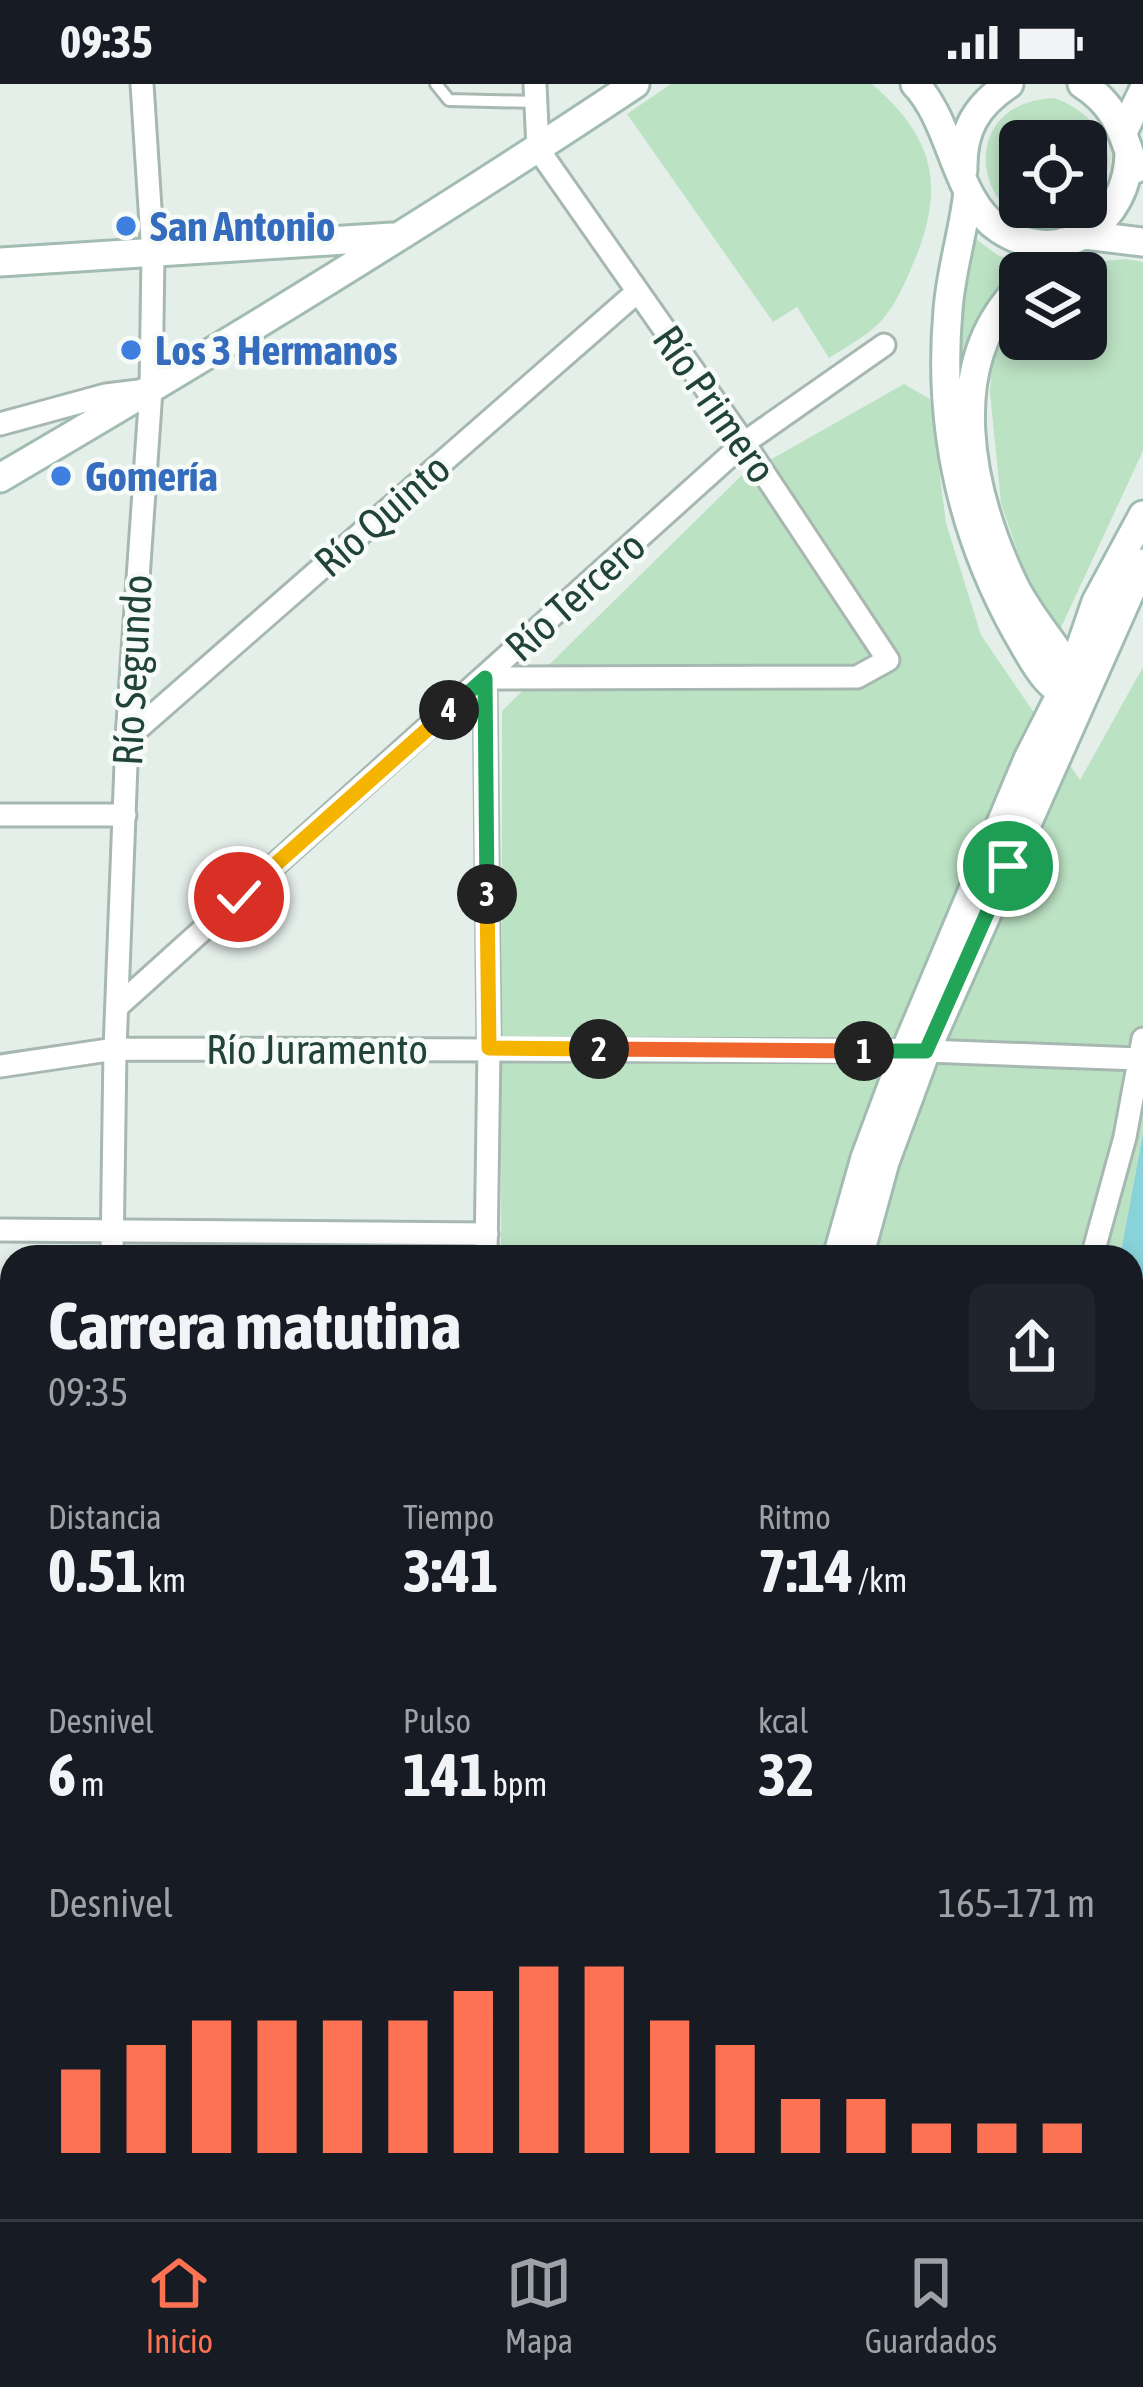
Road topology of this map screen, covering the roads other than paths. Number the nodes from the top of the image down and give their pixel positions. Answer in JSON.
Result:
{"nodes":[{"id":1,"x":142,"y":84,"type":"edge"},
{"id":2,"x":436,"y":84,"type":"edge"},
{"id":3,"x":635,"y":84,"type":"edge"},
{"id":4,"x":915,"y":84,"type":"edge"},
{"id":5,"x":1009,"y":84,"type":"edge"},
{"id":6,"x":1082,"y":84,"type":"edge"},
{"id":7,"x":1143,"y":91,"type":"edge"},
{"id":8,"x":536,"y":93,"type":"edge"},
{"id":9,"x":1127,"y":141,"type":"junction"},
{"id":10,"x":538,"y":149,"type":"junction"},
{"id":11,"x":965,"y":183,"type":"junction"},
{"id":12,"x":1143,"y":190,"type":"edge"},
{"id":13,"x":396,"y":236,"type":"junction"},
{"id":14,"x":1074,"y":238,"type":"junction"},
{"id":15,"x":1143,"y":242,"type":"edge"},
{"id":16,"x":1058,"y":252,"type":"edge"},
{"id":17,"x":153,"y":255,"type":"junction"},
{"id":18,"x":0,"y":262,"type":"edge"},
{"id":19,"x":637,"y":292,"type":"junction"},
{"id":20,"x":999,"y":312,"type":"edge"},
{"id":21,"x":884,"y":345,"type":"dead end"},
{"id":22,"x":151,"y":390,"type":"junction"},
{"id":23,"x":0,"y":424,"type":"edge"},
{"id":24,"x":744,"y":443,"type":"junction"},
{"id":25,"x":0,"y":478,"type":"edge"},
{"id":26,"x":1143,"y":514,"type":"edge"},
{"id":27,"x":1143,"y":563,"type":"edge"},
{"id":28,"x":485,"y":678,"type":"junction"},
{"id":29,"x":1073,"y":688,"type":"junction"},
{"id":30,"x":127,"y":738,"type":"junction"},
{"id":31,"x":124,"y":814,"type":"junction"},
{"id":32,"x":0,"y":815,"type":"edge"},
{"id":33,"x":117,"y":1007,"type":"junction"},
{"id":34,"x":489,"y":1048,"type":"junction"},
{"id":35,"x":115,"y":1049,"type":"junction"},
{"id":36,"x":1141,"y":1049,"type":"edge"},
{"id":37,"x":915,"y":1051,"type":"junction"},
{"id":38,"x":0,"y":1066,"type":"edge"},
{"id":39,"x":0,"y":1230,"type":"edge"},
{"id":40,"x":112,"y":1231,"type":"junction"},
{"id":41,"x":487,"y":1234,"type":"junction"},
{"id":42,"x":112,"y":1245,"type":"edge"},
{"id":43,"x":487,"y":1245,"type":"edge"},
{"id":44,"x":841,"y":1245,"type":"edge"},
{"id":45,"x":862,"y":1245,"type":"edge"},
{"id":46,"x":1095,"y":1245,"type":"edge"}],
"edges":[{"from":1,"to":17,"type":"street","name":"Río Segundo"},
{"from":2,"to":8,"type":"lane"},
{"from":3,"to":10,"type":"main road"},
{"from":4,"to":11,"type":"main road"},
{"from":5,"to":11,"type":"main road"},
{"from":6,"to":9,"type":"main road"},
{"from":7,"to":9,"type":"main road"},
{"from":8,"to":10,"type":"street"},
{"from":9,"to":12,"type":"main road"},
{"from":9,"to":14,"type":"main road"},
{"from":10,"to":13,"type":"main road"},
{"from":10,"to":19,"type":"street","name":"Río Primero"},
{"from":11,"to":14,"type":"main road"},
{"from":11,"to":29,"type":"main road"},
{"from":13,"to":17,"type":"main road"},
{"from":13,"to":22,"type":"main road"},
{"from":14,"to":15,"type":"main road"},
{"from":14,"to":16,"type":"main road"},
{"from":17,"to":18,"type":"main road"},
{"from":17,"to":22,"type":"street","name":"Río Segundo"},
{"from":19,"to":24,"type":"street","name":"Río Primero"},
{"from":19,"to":30,"type":"street","name":"Río Quinto"},
{"from":20,"to":29,"type":"main road"},
{"from":21,"to":24,"type":"street","name":"Río Tercero"},
{"from":22,"to":23,"type":"street"},
{"from":22,"to":25,"type":"main road"},
{"from":22,"to":30,"type":"street","name":"Río Segundo"},
{"from":24,"to":28,"type":"street","name":"Río Tercero"},
{"from":24,"to":28,"type":"street","name":"Río Primero"},
{"from":26,"to":29,"type":"main road"},
{"from":27,"to":29,"type":"main road"},
{"from":28,"to":33,"type":"street","name":"Río Tercero"},
{"from":28,"to":34,"type":"street"},
{"from":29,"to":37,"type":"main road"},
{"from":30,"to":31,"type":"street","name":"Río Segundo"},
{"from":31,"to":32,"type":"street"},
{"from":31,"to":33,"type":"street","name":"Río Segundo"},
{"from":33,"to":35,"type":"street","name":"Río Segundo"},
{"from":34,"to":35,"type":"street","name":"Río Juramento"},
{"from":34,"to":37,"type":"street","name":"Río Juramento"},
{"from":34,"to":41,"type":"street"},
{"from":35,"to":38,"type":"street","name":"Río Juramento"},
{"from":35,"to":40,"type":"street","name":"Río Segundo"},
{"from":36,"to":37,"type":"street","name":"Río Juramento"},
{"from":36,"to":46,"type":"street"},
{"from":37,"to":44,"type":"main road"},
{"from":37,"to":45,"type":"main road"},
{"from":39,"to":40,"type":"street"},
{"from":40,"to":41,"type":"street"},
{"from":40,"to":42,"type":"street","name":"Río Segundo"},
{"from":41,"to":43,"type":"street"}]}
